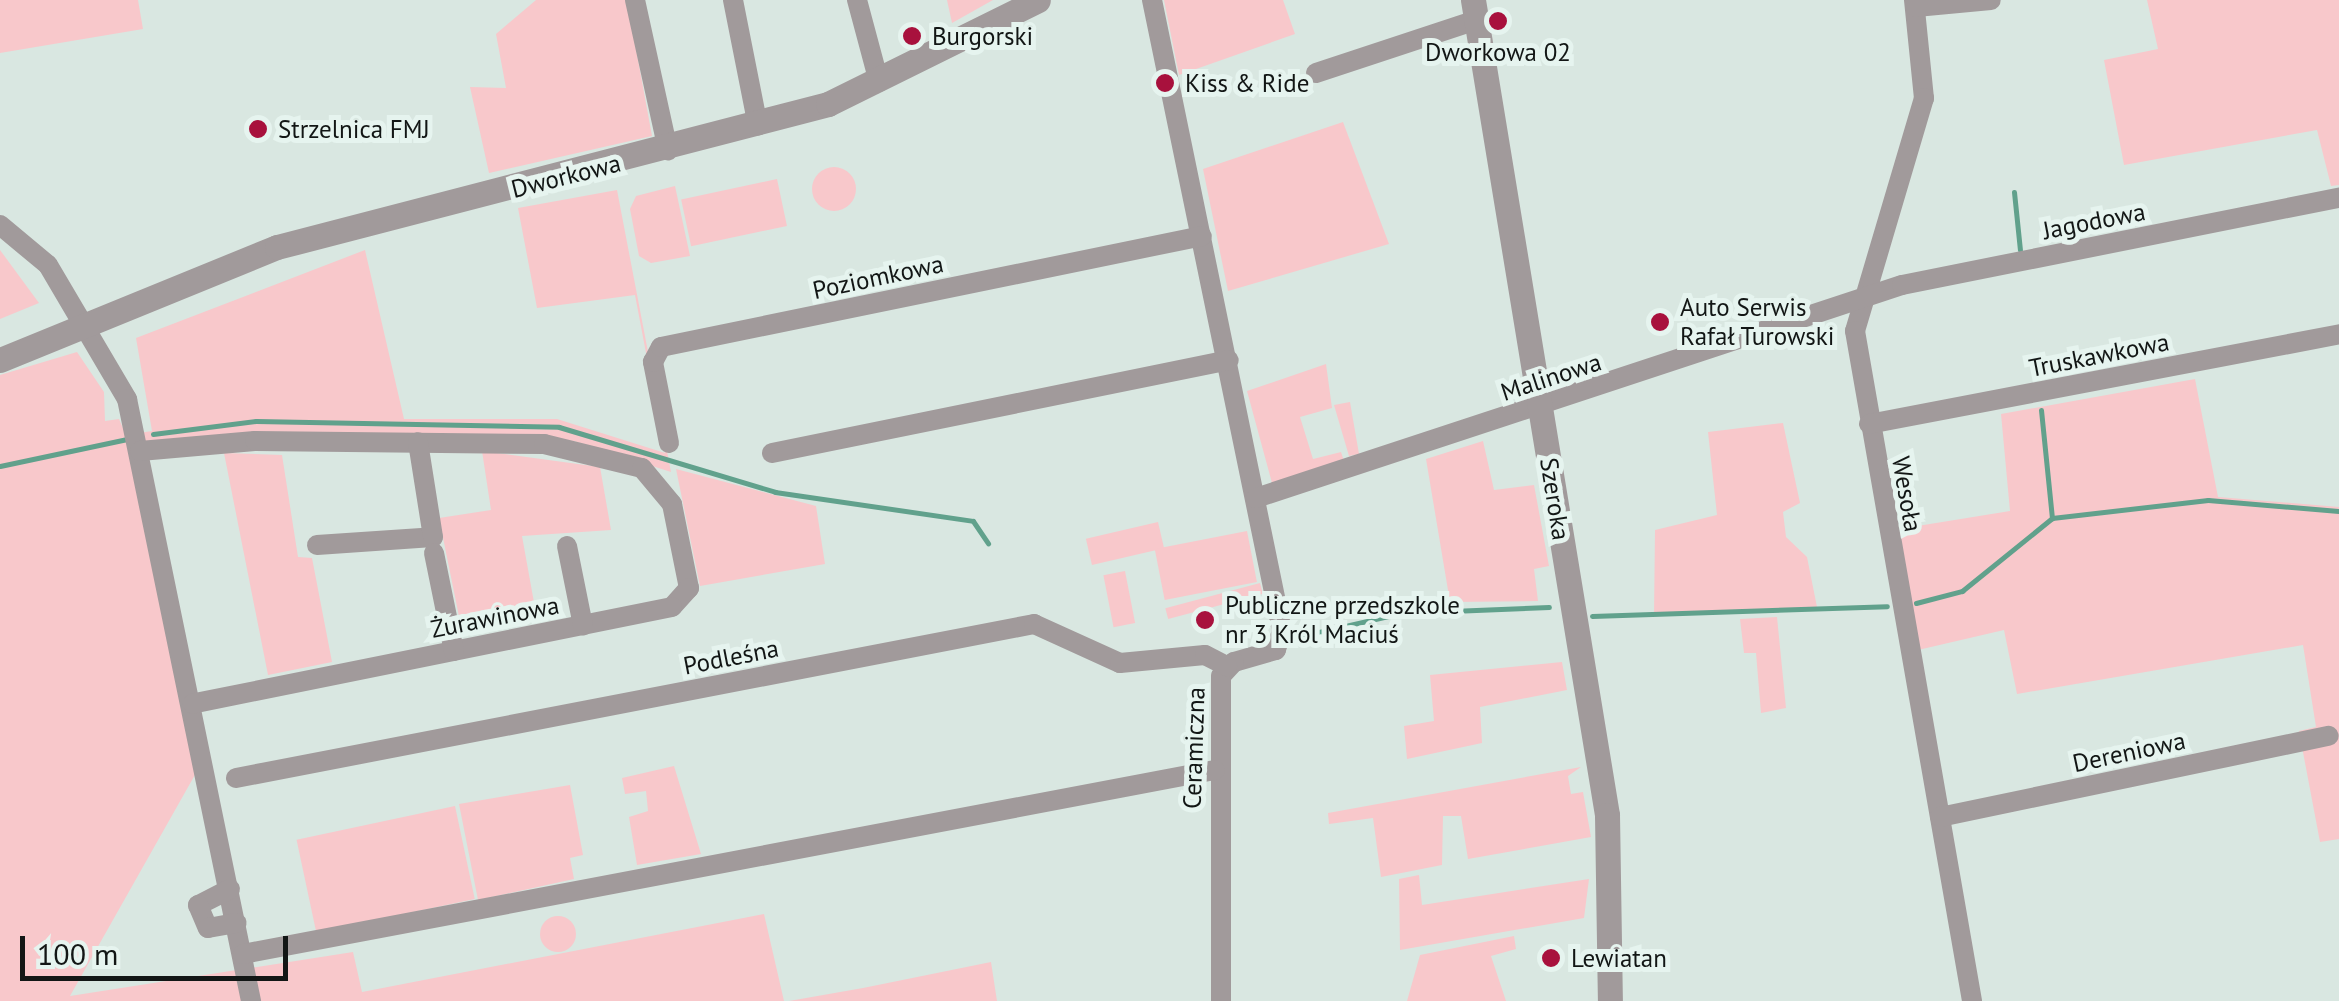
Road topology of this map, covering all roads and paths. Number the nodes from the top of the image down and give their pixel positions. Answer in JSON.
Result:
{"nodes":[{"id":1,"x":636,"y":0,"type":"edge"},
{"id":2,"x":733,"y":0,"type":"edge"},
{"id":3,"x":857,"y":0,"type":"edge"},
{"id":4,"x":1038,"y":0,"type":"edge"},
{"id":5,"x":1152,"y":0,"type":"edge"},
{"id":6,"x":1991,"y":0,"type":"edge"},
{"id":7,"x":1915,"y":3,"type":"edge"},
{"id":8,"x":1474,"y":10,"type":"edge"},
{"id":9,"x":1316,"y":73,"type":"dead end"},
{"id":10,"x":879,"y":82,"type":"junction"},
{"id":11,"x":758,"y":126,"type":"junction"},
{"id":12,"x":668,"y":150,"type":"junction"},
{"id":13,"x":2339,"y":198,"type":"edge"},
{"id":14,"x":0,"y":224,"type":"edge"},
{"id":15,"x":1202,"y":236,"type":"junction"},
{"id":16,"x":1860,"y":302,"type":"junction"},
{"id":17,"x":84,"y":324,"type":"junction"},
{"id":18,"x":2339,"y":334,"type":"edge"},
{"id":19,"x":0,"y":360,"type":"edge"},
{"id":20,"x":1229,"y":360,"type":"junction"},
{"id":21,"x":1540,"y":407,"type":"junction"},
{"id":22,"x":1869,"y":424,"type":"junction"},
{"id":23,"x":418,"y":442,"type":"junction"},
{"id":24,"x":669,"y":443,"type":"dead end"},
{"id":25,"x":140,"y":451,"type":"junction"},
{"id":26,"x":772,"y":454,"type":"dead end"},
{"id":27,"x":1256,"y":498,"type":"junction"},
{"id":28,"x":317,"y":545,"type":"dead end"},
{"id":29,"x":566,"y":546,"type":"dead end"},
{"id":30,"x":434,"y":553,"type":"dead end"},
{"id":31,"x":583,"y":625,"type":"junction"},
{"id":32,"x":454,"y":651,"type":"junction"},
{"id":33,"x":1228,"y":666,"type":"junction"},
{"id":34,"x":194,"y":704,"type":"junction"},
{"id":35,"x":2329,"y":736,"type":"dead end"},
{"id":36,"x":1216,"y":770,"type":"junction"},
{"id":37,"x":236,"y":778,"type":"dead end"},
{"id":38,"x":1940,"y":816,"type":"junction"},
{"id":39,"x":957,"y":831,"type":"dead end"},
{"id":40,"x":230,"y":889,"type":"junction"},
{"id":41,"x":237,"y":923,"type":"junction"},
{"id":42,"x":244,"y":960,"type":"junction"},
{"id":43,"x":251,"y":1001,"type":"edge"},
{"id":44,"x":1221,"y":1001,"type":"edge"},
{"id":45,"x":1610,"y":1001,"type":"edge"},
{"id":46,"x":1972,"y":1001,"type":"edge"}],
"edges":[{"from":1,"to":12,"type":"street"},
{"from":2,"to":11,"type":"street"},
{"from":3,"to":10,"type":"street"},
{"from":4,"to":10,"type":"street","name":"Dworkowa"},
{"from":5,"to":15,"type":"street","name":"Ceramiczna"},
{"from":6,"to":7,"type":"street"},
{"from":7,"to":16,"type":"street","name":"Wesoła"},
{"from":8,"to":9,"type":"street"},
{"from":8,"to":21,"type":"street","name":"Szeroka"},
{"from":10,"to":11,"type":"street","name":"Dworkowa"},
{"from":11,"to":12,"type":"street","name":"Dworkowa"},
{"from":12,"to":17,"type":"street","name":"Dworkowa"},
{"from":13,"to":16,"type":"street","name":"Jagodowa"},
{"from":14,"to":17,"type":"street"},
{"from":15,"to":20,"type":"street","name":"Ceramiczna"},
{"from":15,"to":24,"type":"street","name":"Poziomkowa"},
{"from":16,"to":21,"type":"street","name":"Malinowa"},
{"from":16,"to":22,"type":"street","name":"Wesoła"},
{"from":17,"to":19,"type":"street","name":"Dworkowa"},
{"from":17,"to":25,"type":"street"},
{"from":18,"to":22,"type":"street","name":"Truskawkowa"},
{"from":20,"to":26,"type":"street"},
{"from":20,"to":27,"type":"street","name":"Ceramiczna"},
{"from":21,"to":27,"type":"street","name":"Malinowa"},
{"from":21,"to":45,"type":"street","name":"Szeroka"},
{"from":22,"to":38,"type":"street","name":"Wesoła"},
{"from":23,"to":25,"type":"street"},
{"from":23,"to":28,"type":"street"},
{"from":23,"to":31,"type":"street","name":"Żurawinowa"},
{"from":25,"to":34,"type":"street"},
{"from":27,"to":33,"type":"street","name":"Ceramiczna"},
{"from":29,"to":31,"type":"street"},
{"from":30,"to":32,"type":"street"},
{"from":31,"to":32,"type":"street","name":"Żurawinowa"},
{"from":32,"to":34,"type":"street","name":"Żurawinowa"},
{"from":33,"to":36,"type":"street","name":"Ceramiczna"},
{"from":33,"to":37,"type":"street","name":"Podleśna"},
{"from":34,"to":40,"type":"street"},
{"from":35,"to":38,"type":"street","name":"Dereniowa"},
{"from":36,"to":42,"type":"street"},
{"from":36,"to":44,"type":"street","name":"Ceramiczna"},
{"from":38,"to":46,"type":"street","name":"Wesoła"},
{"from":39,"to":42,"type":"street"},
{"from":40,"to":41,"type":"street"},
{"from":40,"to":41,"type":"street"},
{"from":41,"to":42,"type":"street"},
{"from":42,"to":43,"type":"street"}]}
